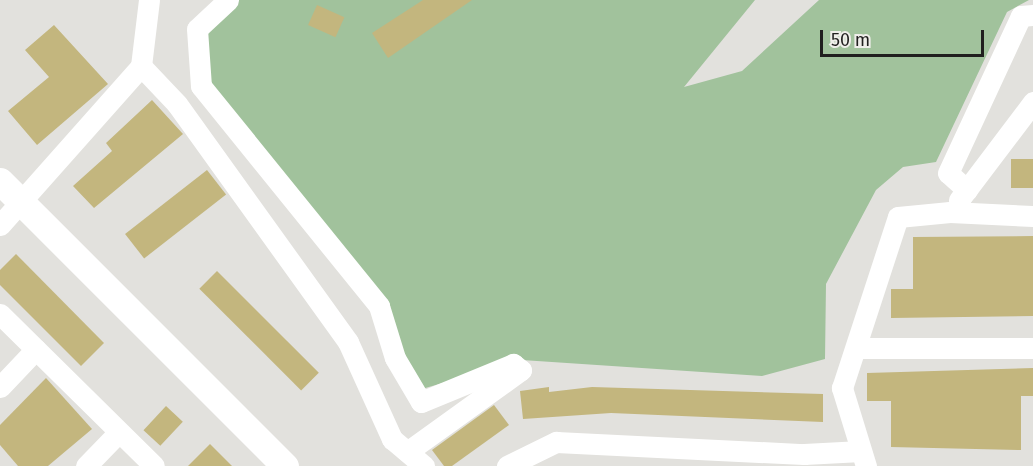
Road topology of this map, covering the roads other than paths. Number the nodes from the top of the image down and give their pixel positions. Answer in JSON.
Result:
{"nodes":[{"id":1,"x":149,"y":0,"type":"edge"},
{"id":2,"x":228,"y":0,"type":"edge"},
{"id":3,"x":1033,"y":15,"type":"edge"},
{"id":4,"x":141,"y":66,"type":"junction"},
{"id":5,"x":1033,"y":102,"type":"edge"},
{"id":6,"x":0,"y":181,"type":"edge"},
{"id":7,"x":967,"y":190,"type":"junction"},
{"id":8,"x":22,"y":203,"type":"junction"},
{"id":9,"x":950,"y":212,"type":"junction"},
{"id":10,"x":1033,"y":216,"type":"edge"},
{"id":11,"x":0,"y":225,"type":"edge"},
{"id":12,"x":0,"y":314,"type":"edge"},
{"id":13,"x":856,"y":348,"type":"junction"},
{"id":14,"x":1033,"y":348,"type":"edge"},
{"id":15,"x":36,"y":349,"type":"junction"},
{"id":16,"x":0,"y":387,"type":"edge"},
{"id":17,"x":119,"y":432,"type":"junction"},
{"id":18,"x":407,"y":452,"type":"junction"},
{"id":19,"x":863,"y":458,"type":"edge"},
{"id":20,"x":804,"y":460,"type":"edge"},
{"id":21,"x":520,"y":463,"type":"edge"},
{"id":22,"x":86,"y":466,"type":"edge"},
{"id":23,"x":154,"y":466,"type":"edge"},
{"id":24,"x":285,"y":466,"type":"edge"},
{"id":25,"x":424,"y":466,"type":"edge"}],
"edges":[{"from":1,"to":4,"type":"street"},
{"from":2,"to":18,"type":"street"},
{"from":3,"to":7,"type":"street"},
{"from":4,"to":8,"type":"street"},
{"from":4,"to":18,"type":"street"},
{"from":5,"to":7,"type":"street"},
{"from":6,"to":8,"type":"street"},
{"from":7,"to":9,"type":"street"},
{"from":8,"to":11,"type":"street"},
{"from":8,"to":24,"type":"street"},
{"from":9,"to":10,"type":"street"},
{"from":9,"to":13,"type":"street"},
{"from":12,"to":15,"type":"street"},
{"from":13,"to":14,"type":"street"},
{"from":13,"to":19,"type":"street"},
{"from":15,"to":16,"type":"street"},
{"from":15,"to":17,"type":"street"},
{"from":17,"to":22,"type":"street"},
{"from":17,"to":23,"type":"street"},
{"from":18,"to":25,"type":"street"},
{"from":19,"to":20,"type":"street"},
{"from":20,"to":21,"type":"street"}]}
